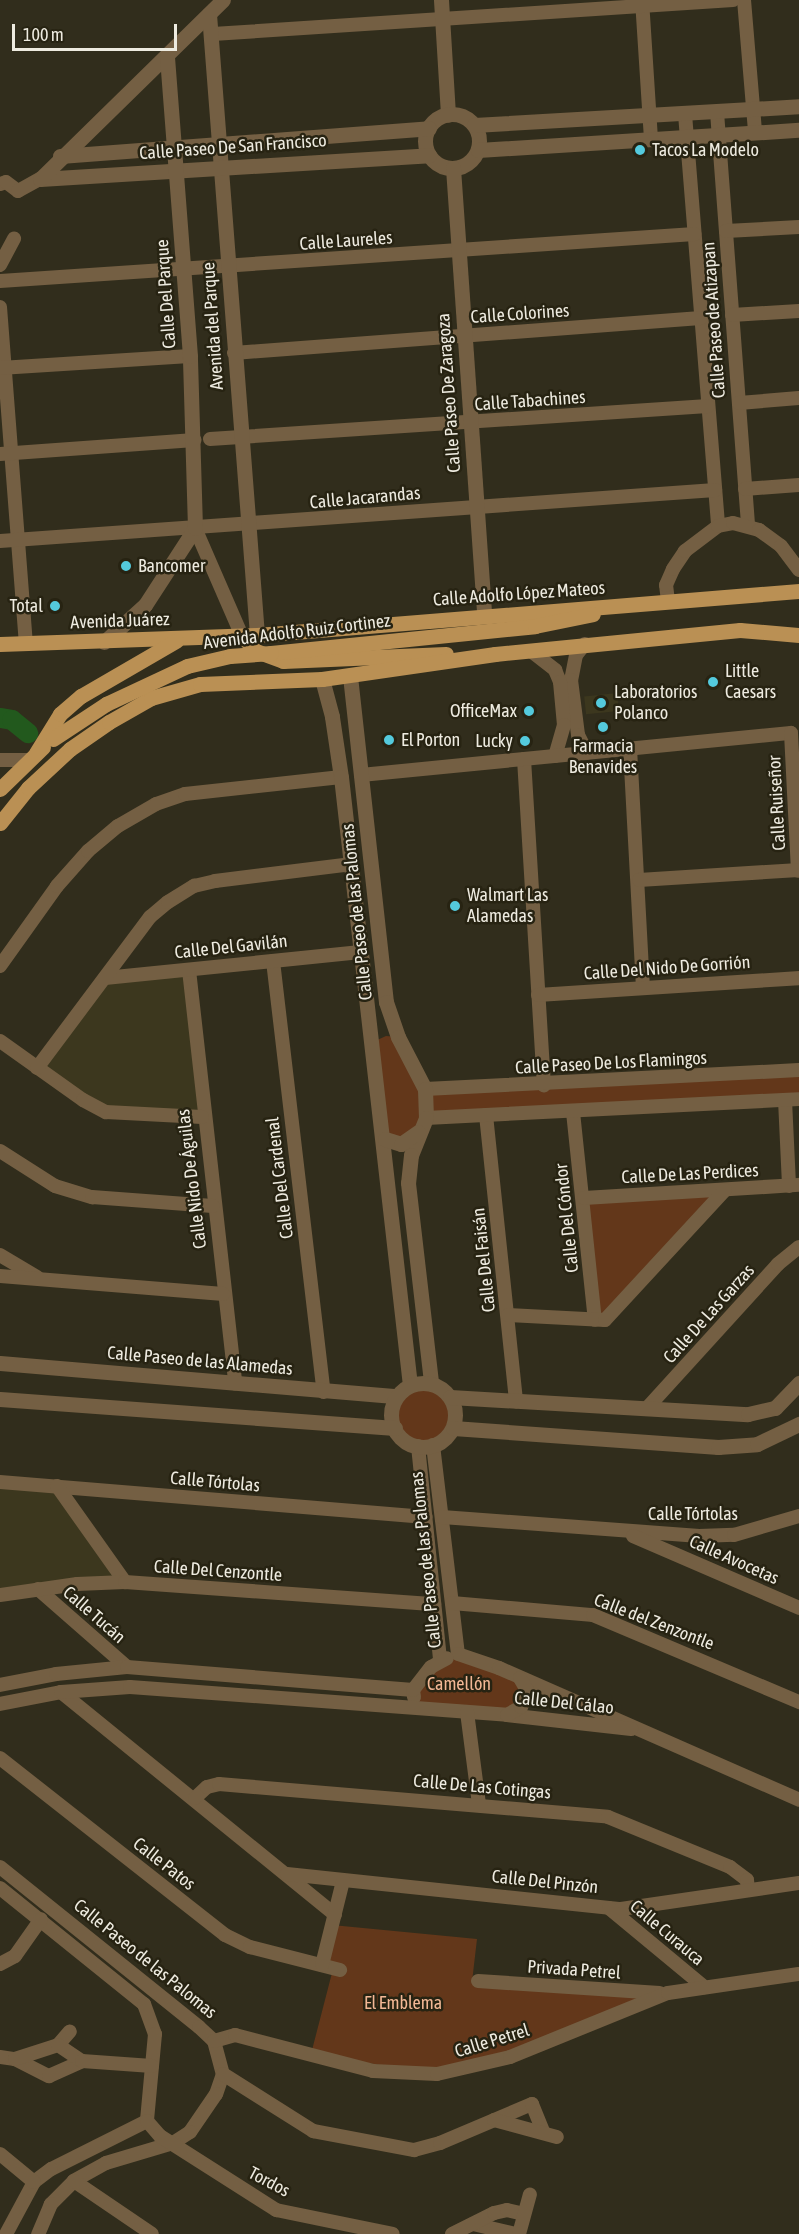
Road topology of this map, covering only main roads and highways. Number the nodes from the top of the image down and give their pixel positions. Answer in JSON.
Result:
{"nodes":[{"id":1,"x":799,"y":591,"type":"edge"},
{"id":2,"x":634,"y":605,"type":"junction"},
{"id":3,"x":249,"y":635,"type":"junction"},
{"id":4,"x":799,"y":635,"type":"edge"},
{"id":5,"x":182,"y":638,"type":"junction"},
{"id":6,"x":0,"y":644,"type":"edge"},
{"id":7,"x":495,"y":654,"type":"junction"},
{"id":8,"x":137,"y":663,"type":"junction"},
{"id":9,"x":151,"y":698,"type":"junction"},
{"id":10,"x":32,"y":757,"type":"junction"},
{"id":11,"x":0,"y":789,"type":"edge"},
{"id":12,"x":0,"y":823,"type":"edge"}],
"edges":[{"from":1,"to":2,"type":"main road","name":"Calle Adolfo López Mateos"},
{"from":2,"to":3,"type":"main road","name":"Calle Adolfo López Mateos"},
{"from":2,"to":10,"type":"main road","name":"Avenida Adolfo Ruiz Cortinez","bridge":true},
{"from":3,"to":5,"type":"main road","name":"Avenida Juárez"},
{"from":3,"to":7,"type":"main road"},
{"from":4,"to":7,"type":"main road"},
{"from":5,"to":6,"type":"main road","name":"Avenida Juárez"},
{"from":5,"to":8,"type":"main road"},
{"from":7,"to":9,"type":"main road"},
{"from":8,"to":9,"type":"main road"},
{"from":8,"to":10,"type":"main road"},
{"from":9,"to":12,"type":"main road"},
{"from":10,"to":11,"type":"main road","name":"Avenida Adolfo Ruiz Cortinez"}]}
